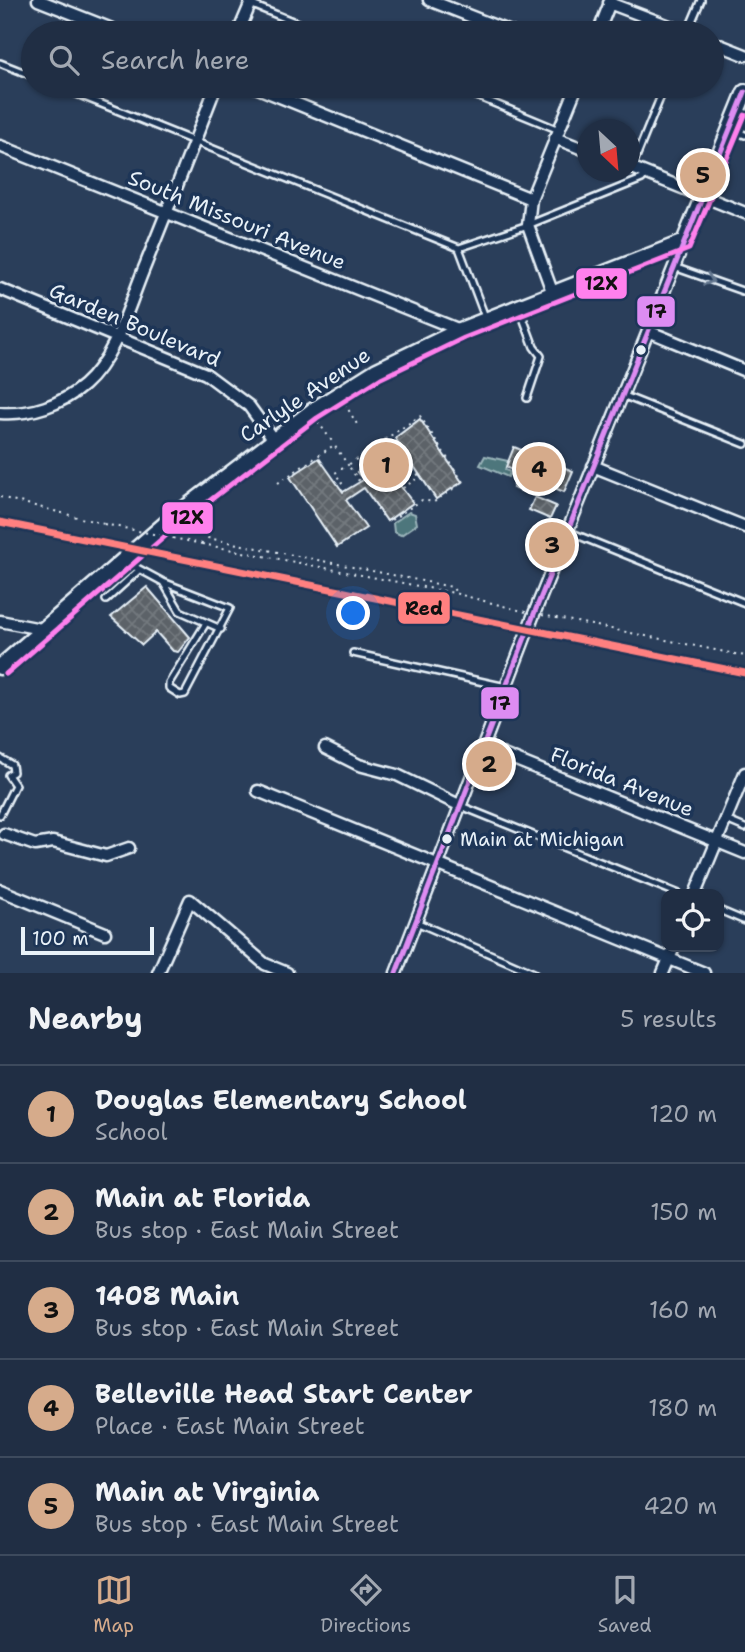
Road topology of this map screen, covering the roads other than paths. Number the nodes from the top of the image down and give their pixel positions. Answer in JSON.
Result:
{"nodes":[{"id":1,"x":38,"y":0,"type":"edge"},
{"id":2,"x":429,"y":0,"type":"edge"},
{"id":3,"x":701,"y":0,"type":"edge"},
{"id":4,"x":610,"y":1,"type":"edge"},
{"id":5,"x":251,"y":2,"type":"edge"},
{"id":6,"x":91,"y":21,"type":"edge"},
{"id":7,"x":243,"y":21,"type":"edge"},
{"id":8,"x":295,"y":21,"type":"edge"},
{"id":9,"x":482,"y":21,"type":"edge"},
{"id":10,"x":602,"y":21,"type":"edge"},
{"id":11,"x":658,"y":21,"type":"edge"},
{"id":12,"x":692,"y":21,"type":"edge"},
{"id":13,"x":724,"y":47,"type":"edge"},
{"id":14,"x":745,"y":55,"type":"edge"},
{"id":15,"x":0,"y":63,"type":"edge"},
{"id":16,"x":21,"y":71,"type":"edge"},
{"id":17,"x":745,"y":92,"type":"edge"},
{"id":18,"x":85,"y":98,"type":"edge"},
{"id":19,"x":211,"y":98,"type":"edge"},
{"id":20,"x":283,"y":98,"type":"edge"},
{"id":21,"x":478,"y":98,"type":"edge"},
{"id":22,"x":572,"y":98,"type":"edge"},
{"id":23,"x":660,"y":98,"type":"edge"},
{"id":24,"x":730,"y":129,"type":"junction"},
{"id":25,"x":557,"y":134,"type":"junction"},
{"id":26,"x":745,"y":135,"type":"edge"},
{"id":27,"x":194,"y":144,"type":"junction"},
{"id":28,"x":0,"y":145,"type":"edge"},
{"id":29,"x":577,"y":145,"type":"edge"},
{"id":30,"x":640,"y":146,"type":"edge"},
{"id":31,"x":640,"y":172,"type":"edge"},
{"id":32,"x":646,"y":174,"type":"junction"},
{"id":33,"x":703,"y":197,"type":"junction"},
{"id":34,"x":531,"y":199,"type":"junction"},
{"id":35,"x":166,"y":212,"type":"junction"},
{"id":36,"x":745,"y":213,"type":"edge"},
{"id":37,"x":528,"y":225,"type":"junction"},
{"id":38,"x":684,"y":242,"type":"junction"},
{"id":39,"x":458,"y":248,"type":"junction"},
{"id":40,"x":674,"y":267,"type":"junction"},
{"id":41,"x":0,"y":289,"type":"edge"},
{"id":42,"x":745,"y":292,"type":"edge"},
{"id":43,"x":553,"y":294,"type":"junction"},
{"id":44,"x":519,"y":307,"type":"junction"},
{"id":45,"x":486,"y":320,"type":"junction"},
{"id":46,"x":460,"y":330,"type":"junction"},
{"id":47,"x":648,"y":331,"type":"junction"},
{"id":48,"x":116,"y":336,"type":"junction"},
{"id":49,"x":745,"y":371,"type":"edge"},
{"id":50,"x":622,"y":395,"type":"junction"},
{"id":51,"x":527,"y":398,"type":"dead end"},
{"id":52,"x":0,"y":413,"type":"edge"},
{"id":53,"x":273,"y":439,"type":"junction"},
{"id":54,"x":745,"y":444,"type":"edge"},
{"id":55,"x":593,"y":466,"type":"junction"},
{"id":56,"x":745,"y":527,"type":"edge"},
{"id":57,"x":567,"y":531,"type":"junction"},
{"id":58,"x":121,"y":559,"type":"junction"},
{"id":59,"x":139,"y":570,"type":"junction"},
{"id":60,"x":163,"y":582,"type":"junction"},
{"id":61,"x":106,"y":600,"type":"dead end"},
{"id":62,"x":745,"y":603,"type":"edge"},
{"id":63,"x":0,"y":621,"type":"edge"},
{"id":64,"x":206,"y":623,"type":"junction"},
{"id":65,"x":41,"y":629,"type":"junction"},
{"id":66,"x":221,"y":629,"type":"junction"},
{"id":67,"x":353,"y":653,"type":"dead end"},
{"id":68,"x":0,"y":667,"type":"edge"},
{"id":69,"x":506,"y":687,"type":"junction"},
{"id":70,"x":484,"y":747,"type":"junction"},
{"id":71,"x":325,"y":748,"type":"dead end"},
{"id":72,"x":0,"y":758,"type":"edge"},
{"id":73,"x":745,"y":773,"type":"edge"},
{"id":74,"x":0,"y":774,"type":"edge"},
{"id":75,"x":8,"y":775,"type":"junction"},
{"id":76,"x":258,"y":791,"type":"dead end"},
{"id":77,"x":461,"y":806,"type":"junction"},
{"id":78,"x":0,"y":814,"type":"edge"},
{"id":79,"x":726,"y":820,"type":"junction"},
{"id":80,"x":745,"y":828,"type":"edge"},
{"id":81,"x":2,"y":833,"type":"edge"},
{"id":82,"x":717,"y":842,"type":"junction"},
{"id":83,"x":0,"y":844,"type":"edge"},
{"id":84,"x":129,"y":848,"type":"dead end"},
{"id":85,"x":745,"y":853,"type":"edge"},
{"id":86,"x":438,"y":865,"type":"junction"},
{"id":87,"x":667,"y":889,"type":"edge"},
{"id":88,"x":697,"y":889,"type":"edge"},
{"id":89,"x":0,"y":890,"type":"edge"},
{"id":90,"x":724,"y":912,"type":"edge"},
{"id":91,"x":745,"y":921,"type":"edge"},
{"id":92,"x":416,"y":922,"type":"junction"},
{"id":93,"x":105,"y":933,"type":"dead end"},
{"id":94,"x":672,"y":952,"type":"edge"},
{"id":95,"x":669,"y":959,"type":"junction"},
{"id":96,"x":158,"y":973,"type":"edge"},
{"id":97,"x":287,"y":973,"type":"edge"},
{"id":98,"x":396,"y":973,"type":"edge"},
{"id":99,"x":534,"y":973,"type":"edge"},
{"id":100,"x":663,"y":973,"type":"edge"},
{"id":101,"x":704,"y":973,"type":"edge"}],
"edges":[{"from":1,"to":6,"type":"street"},
{"from":2,"to":9,"type":"street"},
{"from":3,"to":12,"type":"lane"},
{"from":4,"to":10,"type":"street"},
{"from":4,"to":11,"type":"street"},
{"from":5,"to":7,"type":"street"},
{"from":5,"to":8,"type":"lane"},
{"from":13,"to":14,"type":"street"},
{"from":15,"to":16,"type":"lane"},
{"from":17,"to":24,"type":"main road"},
{"from":18,"to":27,"type":"lane"},
{"from":19,"to":27,"type":"street"},
{"from":20,"to":34,"type":"street"},
{"from":21,"to":25,"type":"lane"},
{"from":22,"to":25,"type":"street"},
{"from":23,"to":30,"type":"lane"},
{"from":24,"to":26,"type":"lane"},
{"from":24,"to":33,"type":"main road"},
{"from":25,"to":29,"type":"street"},
{"from":25,"to":34,"type":"street"},
{"from":27,"to":35,"type":"street"},
{"from":27,"to":39,"type":"lane"},
{"from":28,"to":35,"type":"street","name":"South Missouri Avenue"},
{"from":31,"to":32,"type":"street"},
{"from":32,"to":33,"type":"street"},
{"from":32,"to":37,"type":"lane"},
{"from":33,"to":36,"type":"street"},
{"from":33,"to":38,"type":"main road"},
{"from":34,"to":37,"type":"street"},
{"from":35,"to":46,"type":"street","name":"South Missouri Avenue"},
{"from":35,"to":48,"type":"street"},
{"from":37,"to":39,"type":"lane"},
{"from":37,"to":43,"type":"street"},
{"from":38,"to":40,"type":"street"},
{"from":38,"to":43,"type":"main road","name":"Carlyle Avenue"},
{"from":39,"to":45,"type":"lane"},
{"from":40,"to":42,"type":"lane","one_way":true},
{"from":40,"to":47,"type":"street"},
{"from":41,"to":48,"type":"street","name":"Garden Boulevard"},
{"from":43,"to":44,"type":"main road","name":"Carlyle Avenue"},
{"from":44,"to":45,"type":"main road","name":"Carlyle Avenue"},
{"from":44,"to":51,"type":"lane"},
{"from":45,"to":46,"type":"main road","name":"Carlyle Avenue"},
{"from":46,"to":53,"type":"main road","name":"Carlyle Avenue"},
{"from":47,"to":49,"type":"street"},
{"from":47,"to":50,"type":"street"},
{"from":48,"to":52,"type":"street"},
{"from":48,"to":53,"type":"street","name":"Garden Boulevard"},
{"from":50,"to":54,"type":"lane"},
{"from":50,"to":55,"type":"street"},
{"from":53,"to":58,"type":"main road","name":"Carlyle Avenue"},
{"from":55,"to":56,"type":"street"},
{"from":55,"to":57,"type":"street"},
{"from":57,"to":62,"type":"lane"},
{"from":57,"to":69,"type":"street"},
{"from":58,"to":59,"type":"lane"},
{"from":58,"to":65,"type":"main road","name":"Carlyle Avenue"},
{"from":59,"to":60,"type":"lane"},
{"from":59,"to":61,"type":"lane"},
{"from":60,"to":64,"type":"lane"},
{"from":60,"to":66,"type":"lane"},
{"from":63,"to":65,"type":"street"},
{"from":64,"to":66,"type":"lane"},
{"from":64,"to":66,"type":"lane"},
{"from":65,"to":68,"type":"main road","name":"Carlyle Avenue"},
{"from":67,"to":69,"type":"lane"},
{"from":69,"to":70,"type":"street"},
{"from":70,"to":77,"type":"street"},
{"from":70,"to":82,"type":"street","name":"Florida Avenue"},
{"from":71,"to":77,"type":"street"},
{"from":72,"to":75,"type":"lane"},
{"from":73,"to":79,"type":"street"},
{"from":74,"to":75,"type":"lane"},
{"from":75,"to":78,"type":"lane"},
{"from":76,"to":86,"type":"street"},
{"from":77,"to":86,"type":"street"},
{"from":77,"to":87,"type":"lane"},
{"from":79,"to":80,"type":"lane"},
{"from":79,"to":82,"type":"street"},
{"from":81,"to":83,"type":"street"},
{"from":81,"to":84,"type":"street"},
{"from":82,"to":85,"type":"street","name":"Florida Avenue"},
{"from":82,"to":88,"type":"street"},
{"from":86,"to":92,"type":"street"},
{"from":86,"to":95,"type":"street"},
{"from":89,"to":93,"type":"street"},
{"from":90,"to":91,"type":"lane"},
{"from":92,"to":98,"type":"street"},
{"from":92,"to":99,"type":"lane"},
{"from":94,"to":95,"type":"street"},
{"from":95,"to":100,"type":"street"},
{"from":95,"to":101,"type":"street"},
{"from":96,"to":97,"type":"street"}]}
